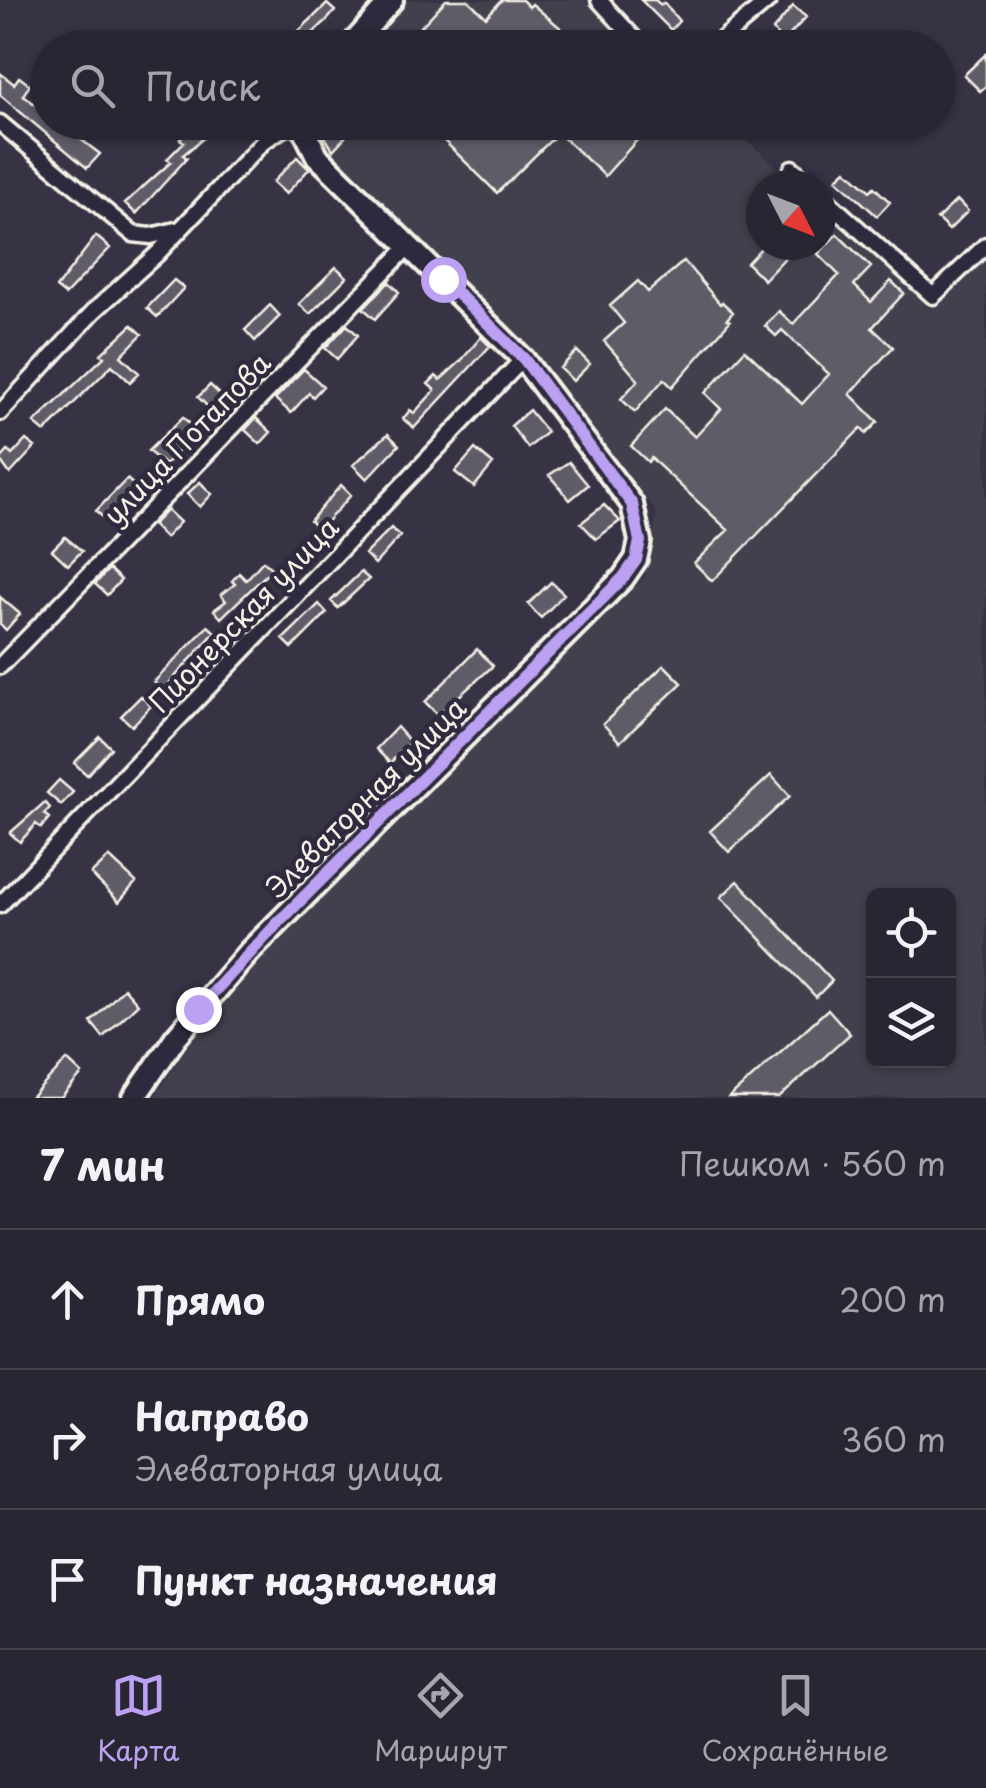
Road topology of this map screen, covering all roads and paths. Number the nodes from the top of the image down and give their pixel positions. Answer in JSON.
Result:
{"nodes":[{"id":1,"x":392,"y":0,"type":"edge"},
{"id":2,"x":599,"y":0,"type":"edge"},
{"id":3,"x":769,"y":0,"type":"edge"},
{"id":4,"x":365,"y":30,"type":"edge"},
{"id":5,"x":626,"y":30,"type":"edge"},
{"id":6,"x":733,"y":30,"type":"edge"},
{"id":7,"x":0,"y":123,"type":"edge"},
{"id":8,"x":266,"y":140,"type":"edge"},
{"id":9,"x":309,"y":140,"type":"edge"},
{"id":10,"x":836,"y":208,"type":"edge"},
{"id":11,"x":181,"y":228,"type":"junction"},
{"id":12,"x":986,"y":245,"type":"edge"},
{"id":13,"x":409,"y":246,"type":"junction"},
{"id":14,"x":524,"y":359,"type":"junction"},
{"id":15,"x":0,"y":413,"type":"edge"},
{"id":16,"x":0,"y":666,"type":"edge"},
{"id":17,"x":0,"y":905,"type":"edge"},
{"id":18,"x":134,"y":1098,"type":"edge"}],
"edges":[{"from":1,"to":4,"type":"main road"},
{"from":2,"to":5,"type":"street"},
{"from":3,"to":6,"type":"street"},
{"from":7,"to":11,"type":"street"},
{"from":8,"to":11,"type":"street"},
{"from":9,"to":13,"type":"main road"},
{"from":10,"to":12,"type":"street"},
{"from":11,"to":15,"type":"street"},
{"from":13,"to":14,"type":"main road"},
{"from":13,"to":16,"type":"street","name":"улица Потапова"},
{"from":14,"to":17,"type":"street","name":"Пионерская улица"},
{"from":14,"to":18,"type":"main road","name":"Элеваторная улица"}]}
